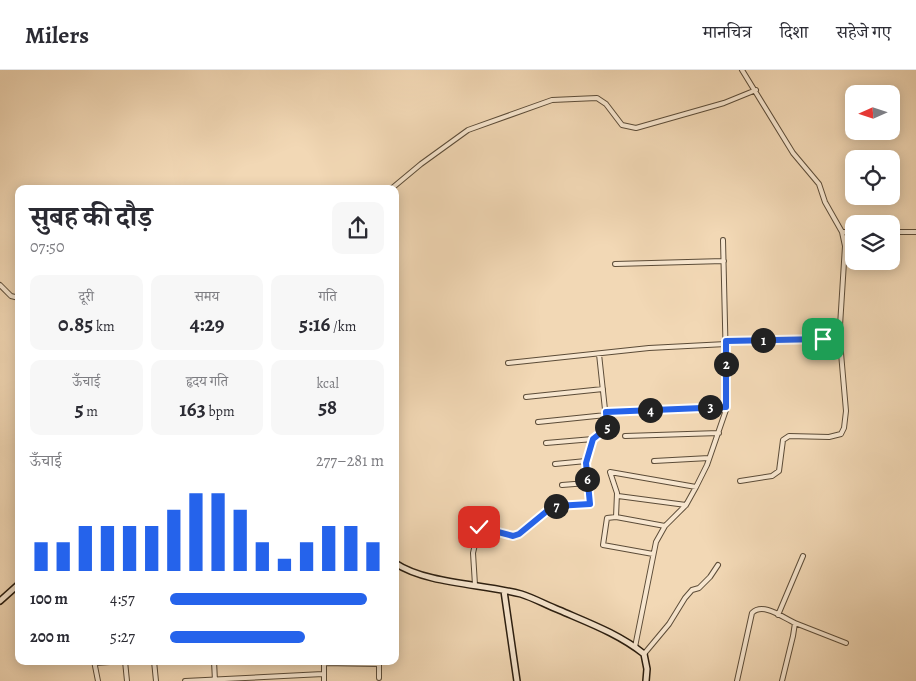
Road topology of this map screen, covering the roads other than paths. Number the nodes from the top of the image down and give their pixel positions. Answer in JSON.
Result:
{"nodes":[{"id":1,"x":742,"y":70,"type":"edge"},
{"id":2,"x":756,"y":90,"type":"junction"},
{"id":3,"x":396,"y":185,"type":"edge"},
{"id":4,"x":842,"y":232,"type":"joint"},
{"id":5,"x":900,"y":232,"type":"edge"},
{"id":6,"x":916,"y":232,"type":"edge"},
{"id":7,"x":723,"y":240,"type":"dead end"},
{"id":8,"x":724,"y":262,"type":"junction"},
{"id":9,"x":615,"y":264,"type":"dead end"},
{"id":10,"x":0,"y":285,"type":"edge"},
{"id":11,"x":15,"y":297,"type":"edge"},
{"id":12,"x":823,"y":339,"type":"dead end"},
{"id":13,"x":726,"y":342,"type":"junction"},
{"id":14,"x":599,"y":354,"type":"junction"},
{"id":15,"x":508,"y":363,"type":"dead end"},
{"id":16,"x":603,"y":389,"type":"junction"},
{"id":17,"x":526,"y":396,"type":"dead end"},
{"id":18,"x":726,"y":407,"type":"junction"},
{"id":19,"x":606,"y":414,"type":"junction"},
{"id":20,"x":538,"y":422,"type":"dead end"},
{"id":21,"x":719,"y":433,"type":"junction"},
{"id":22,"x":626,"y":436,"type":"dead end"},
{"id":23,"x":593,"y":439,"type":"junction"},
{"id":24,"x":546,"y":443,"type":"dead end"},
{"id":25,"x":709,"y":458,"type":"junction"},
{"id":26,"x":586,"y":461,"type":"junction"},
{"id":27,"x":654,"y":461,"type":"dead end"},
{"id":28,"x":555,"y":464,"type":"dead end"},
{"id":29,"x":740,"y":481,"type":"dead end"},
{"id":30,"x":587,"y":483,"type":"junction"},
{"id":31,"x":562,"y":485,"type":"dead end"},
{"id":32,"x":696,"y":487,"type":"junction"},
{"id":33,"x":618,"y":496,"type":"junction"},
{"id":34,"x":686,"y":504,"type":"junction"},
{"id":35,"x":616,"y":516,"type":"junction"},
{"id":36,"x":665,"y":526,"type":"junction"},
{"id":37,"x":653,"y":554,"type":"junction"},
{"id":38,"x":803,"y":556,"type":"dead end"},
{"id":39,"x":718,"y":565,"type":"dead end"},
{"id":40,"x":399,"y":566,"type":"edge"},
{"id":41,"x":474,"y":585,"type":"junction"},
{"id":42,"x":15,"y":588,"type":"edge"},
{"id":43,"x":504,"y":590,"type":"junction"},
{"id":44,"x":0,"y":601,"type":"edge"},
{"id":45,"x":778,"y":615,"type":"junction"},
{"id":46,"x":795,"y":622,"type":"junction"},
{"id":47,"x":846,"y":643,"type":"dead end"},
{"id":48,"x":635,"y":647,"type":"junction"},
{"id":49,"x":644,"y":654,"type":"junction"},
{"id":50,"x":95,"y":665,"type":"edge"},
{"id":51,"x":125,"y":665,"type":"edge"},
{"id":52,"x":154,"y":665,"type":"edge"},
{"id":53,"x":214,"y":665,"type":"edge"},
{"id":54,"x":324,"y":665,"type":"edge"},
{"id":55,"x":379,"y":665,"type":"edge"},
{"id":56,"x":323,"y":674,"type":"junction"},
{"id":57,"x":379,"y":678,"type":"dead end"},
{"id":58,"x":215,"y":680,"type":"edge"},
{"id":59,"x":238,"y":680,"type":"edge"},
{"id":60,"x":98,"y":681,"type":"edge"},
{"id":61,"x":127,"y":681,"type":"edge"},
{"id":62,"x":156,"y":681,"type":"edge"},
{"id":63,"x":185,"y":681,"type":"edge"},
{"id":64,"x":324,"y":681,"type":"edge"},
{"id":65,"x":517,"y":681,"type":"edge"},
{"id":66,"x":646,"y":681,"type":"edge"},
{"id":67,"x":737,"y":681,"type":"edge"},
{"id":68,"x":782,"y":681,"type":"edge"}],
"edges":[{"from":1,"to":2,"type":"street"},
{"from":2,"to":3,"type":"street"},
{"from":2,"to":4,"type":"street"},
{"from":4,"to":29,"type":"street"},
{"from":5,"to":6,"type":"street"},
{"from":7,"to":8,"type":"street"},
{"from":8,"to":9,"type":"street"},
{"from":8,"to":13,"type":"street"},
{"from":10,"to":11,"type":"street"},
{"from":12,"to":13,"type":"street"},
{"from":13,"to":14,"type":"street"},
{"from":13,"to":18,"type":"street"},
{"from":14,"to":15,"type":"street"},
{"from":14,"to":16,"type":"street"},
{"from":16,"to":17,"type":"street"},
{"from":16,"to":19,"type":"street"},
{"from":18,"to":19,"type":"street"},
{"from":18,"to":21,"type":"street"},
{"from":19,"to":20,"type":"street"},
{"from":19,"to":23,"type":"street"},
{"from":21,"to":22,"type":"street"},
{"from":21,"to":25,"type":"street"},
{"from":23,"to":24,"type":"street"},
{"from":23,"to":26,"type":"street"},
{"from":25,"to":27,"type":"street"},
{"from":25,"to":32,"type":"street"},
{"from":26,"to":28,"type":"street"},
{"from":26,"to":30,"type":"street"},
{"from":30,"to":31,"type":"street"},
{"from":30,"to":41,"type":"street"},
{"from":32,"to":33,"type":"street"},
{"from":32,"to":34,"type":"street"},
{"from":33,"to":34,"type":"street"},
{"from":33,"to":35,"type":"street"},
{"from":34,"to":36,"type":"street"},
{"from":35,"to":36,"type":"street"},
{"from":35,"to":37,"type":"street"},
{"from":36,"to":37,"type":"street"},
{"from":37,"to":48,"type":"street"},
{"from":38,"to":45,"type":"street"},
{"from":39,"to":49,"type":"street"},
{"from":40,"to":41,"type":"street"},
{"from":41,"to":43,"type":"street"},
{"from":42,"to":44,"type":"street"},
{"from":43,"to":48,"type":"street"},
{"from":43,"to":65,"type":"street"},
{"from":45,"to":46,"type":"street"},
{"from":45,"to":67,"type":"street"},
{"from":46,"to":47,"type":"street"},
{"from":46,"to":68,"type":"street"},
{"from":48,"to":49,"type":"street"},
{"from":49,"to":66,"type":"street"},
{"from":50,"to":60,"type":"street"},
{"from":51,"to":61,"type":"street"},
{"from":52,"to":62,"type":"street"},
{"from":53,"to":58,"type":"street"},
{"from":54,"to":56,"type":"street"},
{"from":55,"to":57,"type":"street"},
{"from":56,"to":59,"type":"street"},
{"from":56,"to":64,"type":"street"},
{"from":58,"to":59,"type":"street"},
{"from":58,"to":63,"type":"street"}]}
